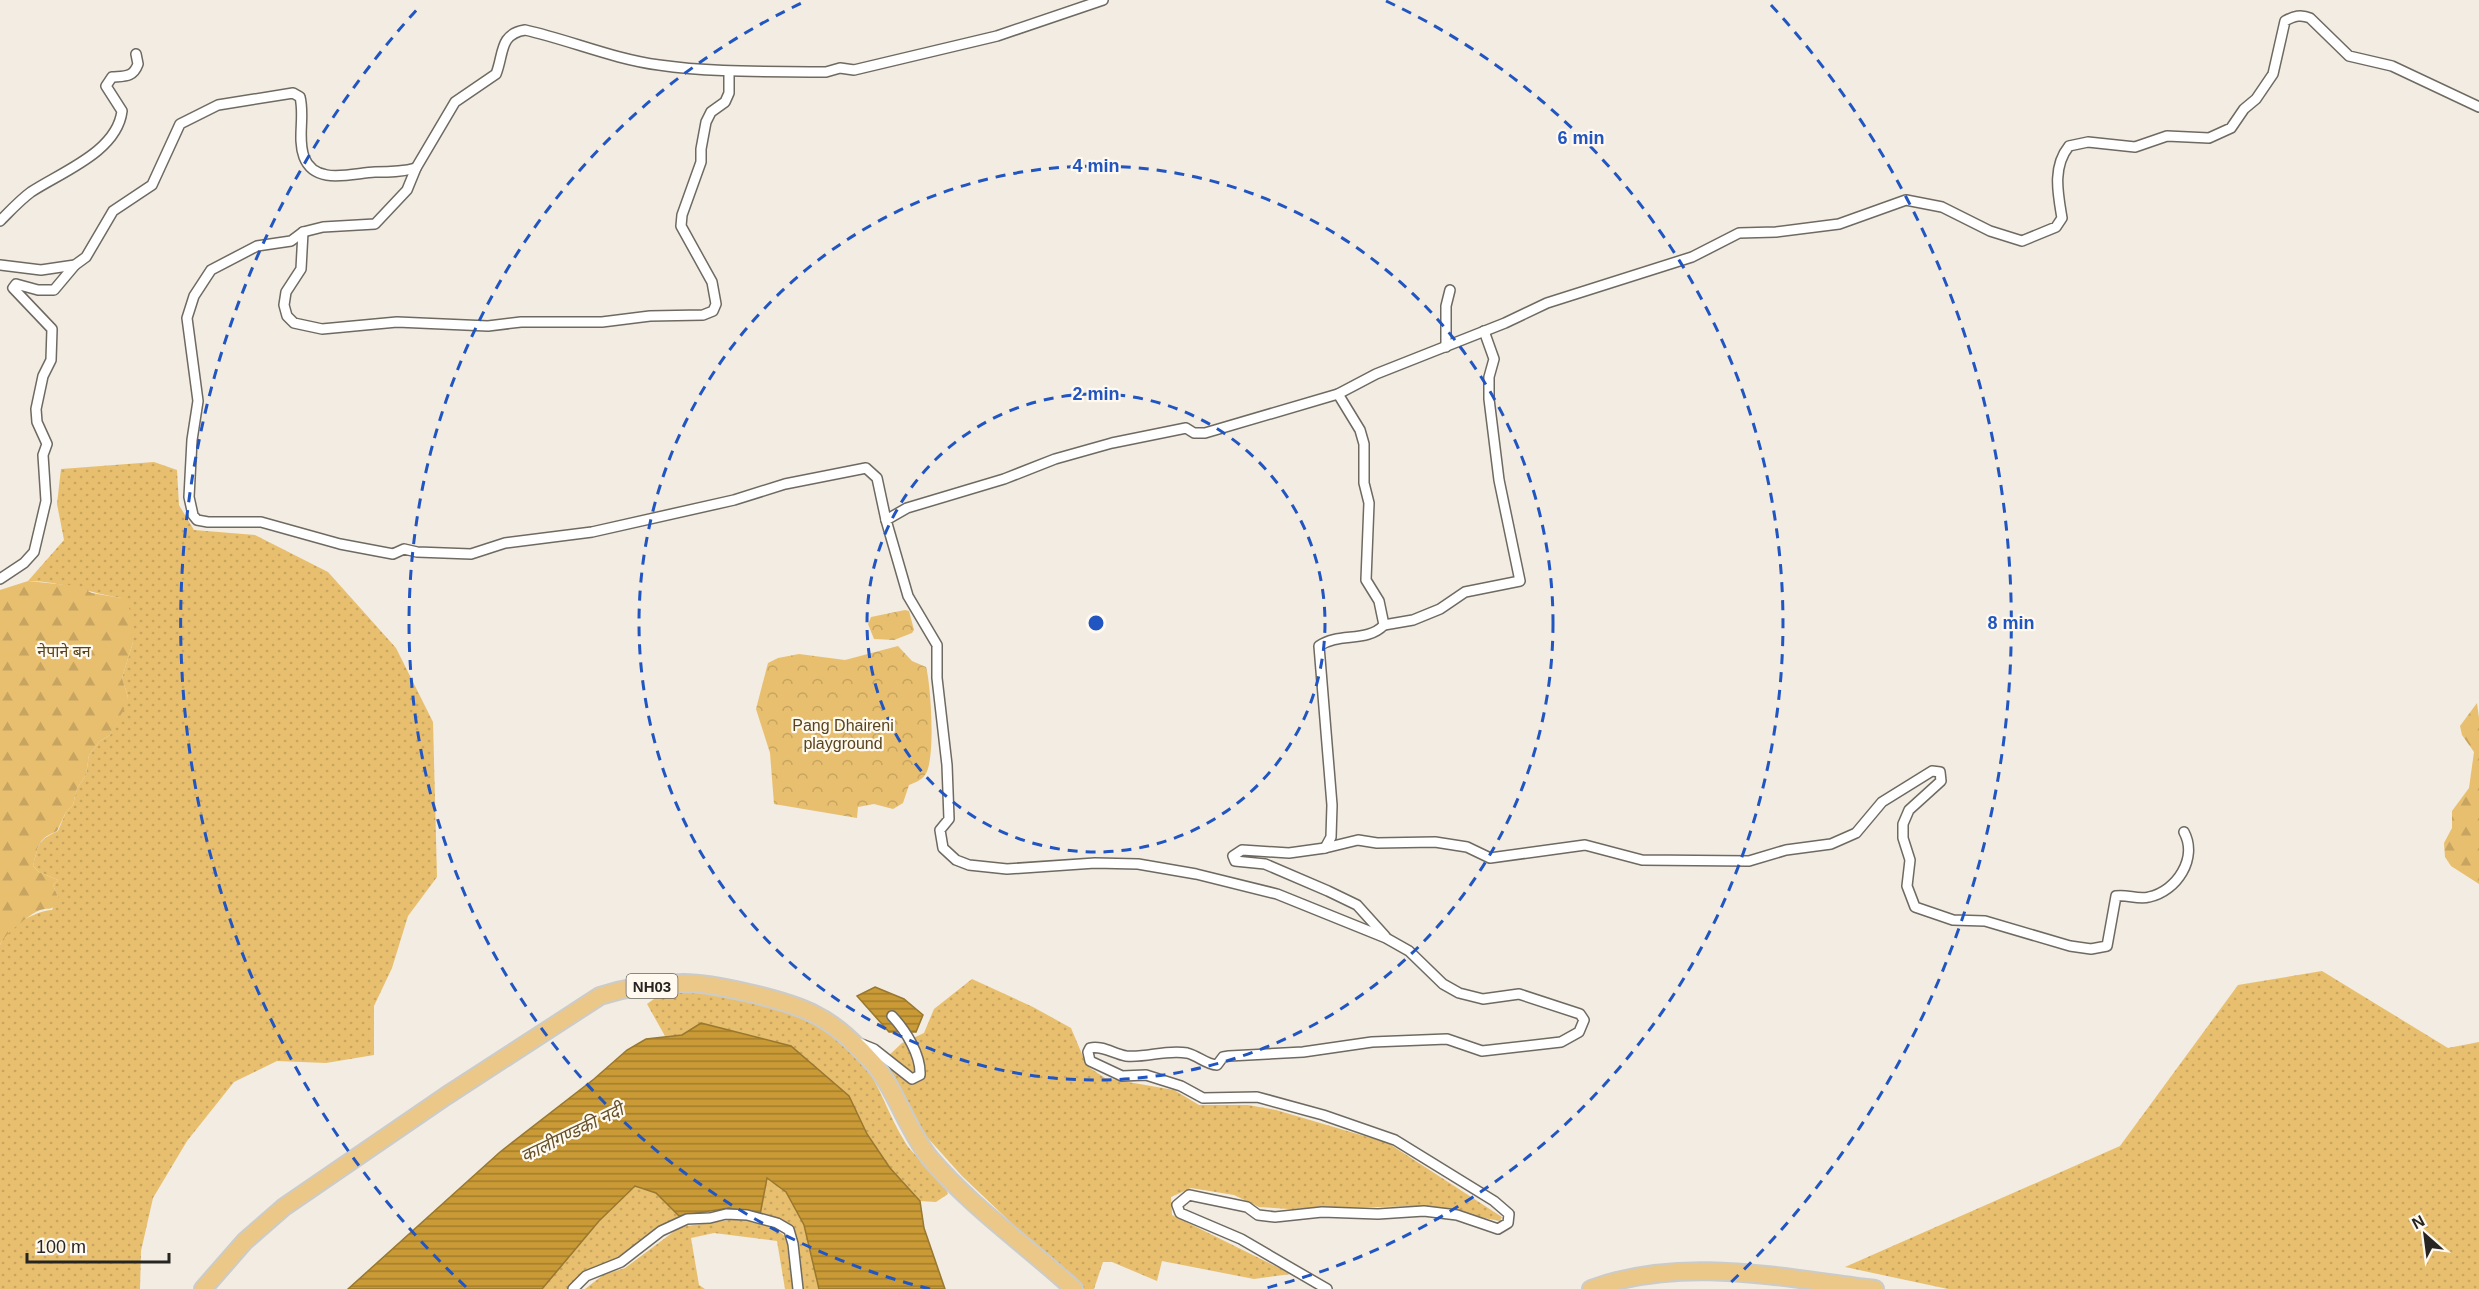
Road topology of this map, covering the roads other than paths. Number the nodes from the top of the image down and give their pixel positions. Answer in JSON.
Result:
{"nodes":[{"id":1,"x":1103,"y":0,"type":"edge"},
{"id":2,"x":136,"y":54,"type":"dead end"},
{"id":3,"x":729,"y":72,"type":"junction"},
{"id":4,"x":2479,"y":107,"type":"edge"},
{"id":5,"x":416,"y":168,"type":"junction"},
{"id":6,"x":0,"y":220,"type":"edge"},
{"id":7,"x":303,"y":232,"type":"junction"},
{"id":8,"x":0,"y":265,"type":"edge"},
{"id":9,"x":75,"y":265,"type":"junction"},
{"id":10,"x":1450,"y":290,"type":"dead end"},
{"id":11,"x":1484,"y":331,"type":"junction"},
{"id":12,"x":1446,"y":347,"type":"junction"},
{"id":13,"x":1338,"y":394,"type":"junction"},
{"id":14,"x":886,"y":520,"type":"junction"},
{"id":15,"x":0,"y":579,"type":"edge"},
{"id":16,"x":1384,"y":625,"type":"junction"},
{"id":17,"x":2184,"y":832,"type":"dead end"},
{"id":18,"x":1325,"y":848,"type":"junction"},
{"id":19,"x":1386,"y":938,"type":"junction"},
{"id":20,"x":892,"y":1016,"type":"dead end"},
{"id":21,"x":840,"y":1030,"type":"junction"},
{"id":22,"x":203,"y":1289,"type":"edge"},
{"id":23,"x":573,"y":1289,"type":"edge"},
{"id":24,"x":798,"y":1289,"type":"edge"},
{"id":25,"x":1074,"y":1289,"type":"edge"},
{"id":26,"x":1327,"y":1289,"type":"edge"},
{"id":27,"x":1591,"y":1289,"type":"edge"},
{"id":28,"x":1875,"y":1289,"type":"edge"}],
"edges":[{"from":1,"to":3,"type":"street"},
{"from":2,"to":6,"type":"street"},
{"from":3,"to":5,"type":"street"},
{"from":3,"to":7,"type":"street"},
{"from":4,"to":11,"type":"street"},
{"from":5,"to":7,"type":"street"},
{"from":5,"to":9,"type":"street"},
{"from":7,"to":14,"type":"street"},
{"from":8,"to":9,"type":"street"},
{"from":9,"to":15,"type":"street"},
{"from":10,"to":12,"type":"street"},
{"from":11,"to":12,"type":"street"},
{"from":11,"to":16,"type":"street"},
{"from":12,"to":13,"type":"street"},
{"from":13,"to":14,"type":"street"},
{"from":13,"to":16,"type":"street"},
{"from":14,"to":19,"type":"street"},
{"from":16,"to":18,"type":"street"},
{"from":17,"to":18,"type":"street"},
{"from":18,"to":19,"type":"street"},
{"from":19,"to":26,"type":"street"},
{"from":20,"to":21,"type":"street"},
{"from":21,"to":22,"type":"highway","number":"NH03"},
{"from":21,"to":25,"type":"highway","number":"NH03"},
{"from":23,"to":24,"type":"street"},
{"from":27,"to":28,"type":"highway"}]}
